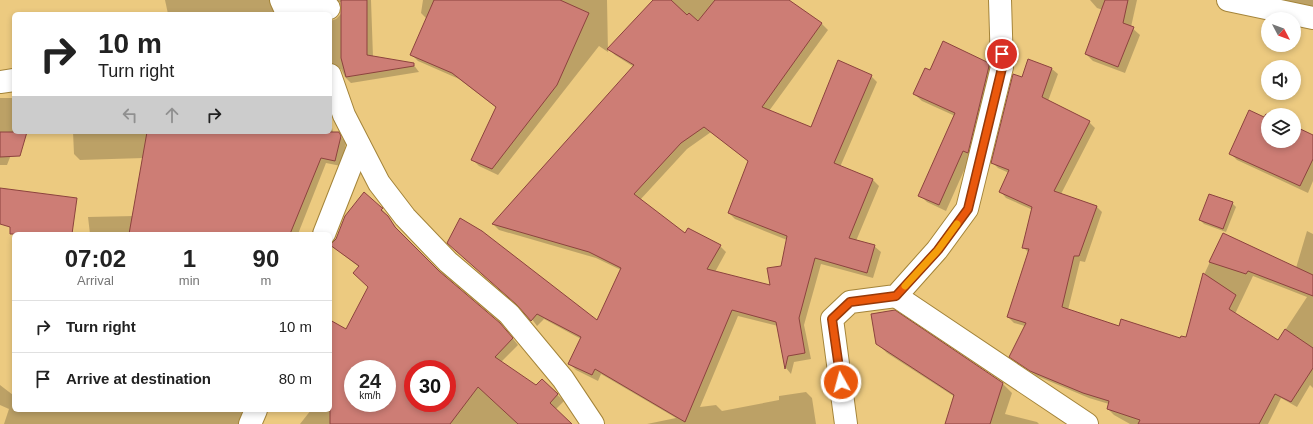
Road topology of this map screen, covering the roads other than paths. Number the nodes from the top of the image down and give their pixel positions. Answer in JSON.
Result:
{"nodes":[{"id":1,"x":1000,"y":0,"type":"edge"},
{"id":2,"x":1228,"y":0,"type":"edge"},
{"id":3,"x":329,"y":7,"type":"edge"},
{"id":4,"x":282,"y":8,"type":"edge"},
{"id":5,"x":1313,"y":18,"type":"edge"},
{"id":6,"x":12,"y":80,"type":"edge"},
{"id":7,"x":332,"y":81,"type":"edge"},
{"id":8,"x":0,"y":82,"type":"edge"},
{"id":9,"x":359,"y":145,"type":"junction"},
{"id":10,"x":325,"y":232,"type":"edge"},
{"id":11,"x":896,"y":296,"type":"junction"},
{"id":12,"x":255,"y":412,"type":"edge"},
{"id":13,"x":250,"y":424,"type":"edge"},
{"id":14,"x":593,"y":424,"type":"edge"},
{"id":15,"x":846,"y":424,"type":"edge"},
{"id":16,"x":1087,"y":424,"type":"edge"}],
"edges":[{"from":1,"to":11,"type":"street"},
{"from":2,"to":5,"type":"street"},
{"from":3,"to":4,"type":"street"},
{"from":6,"to":8,"type":"street"},
{"from":7,"to":9,"type":"street"},
{"from":9,"to":10,"type":"street"},
{"from":9,"to":14,"type":"street"},
{"from":11,"to":15,"type":"street"},
{"from":11,"to":16,"type":"street"},
{"from":12,"to":13,"type":"street"}]}
